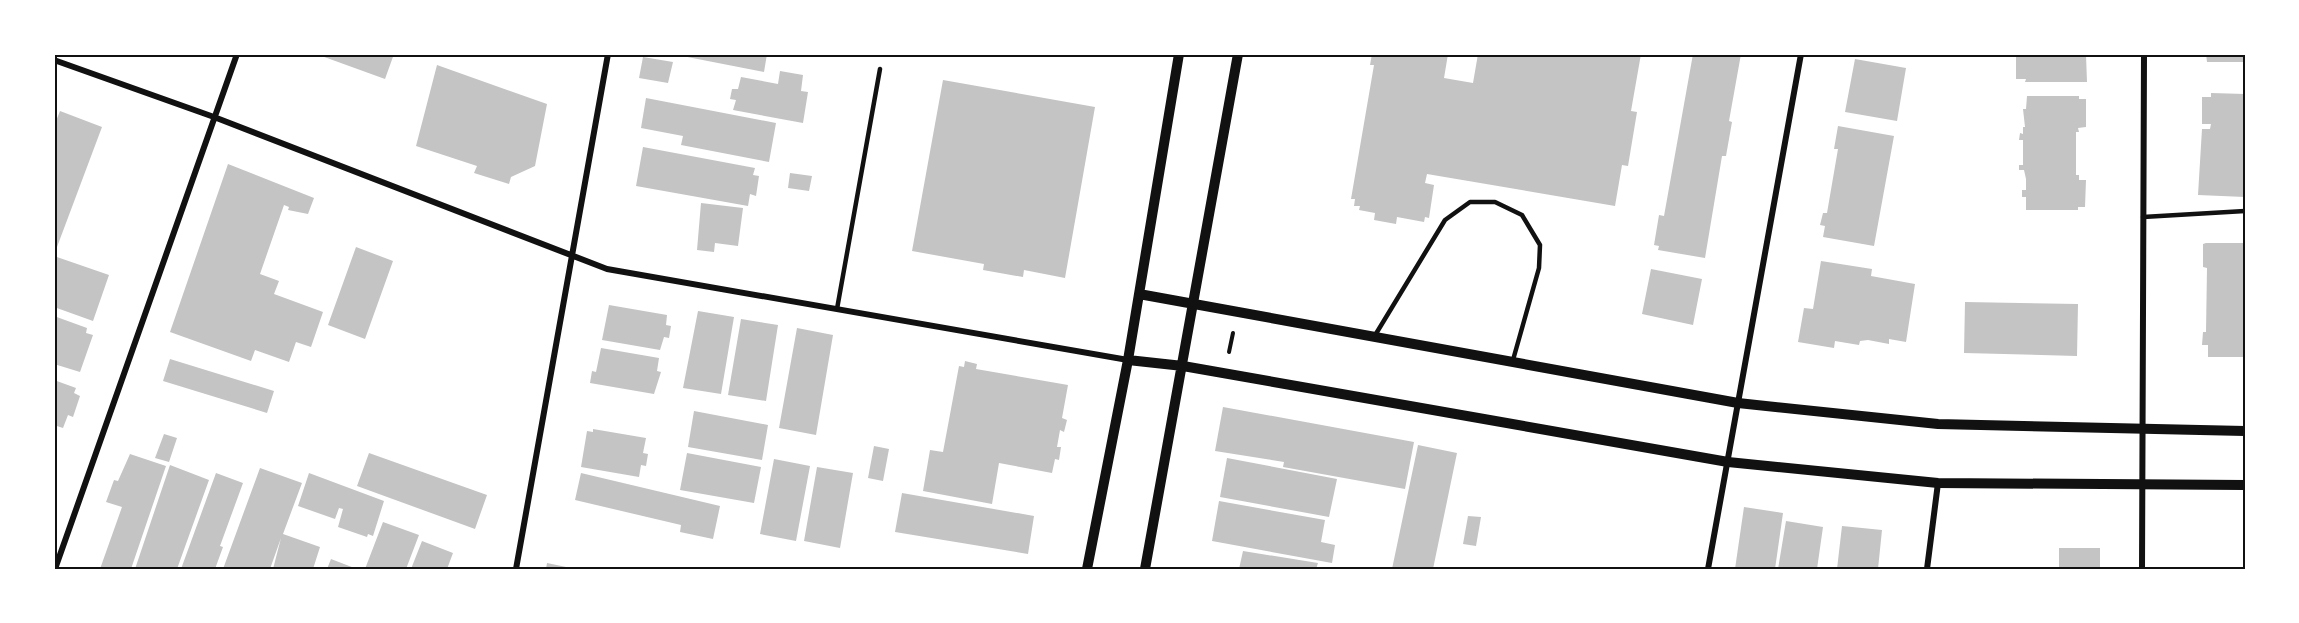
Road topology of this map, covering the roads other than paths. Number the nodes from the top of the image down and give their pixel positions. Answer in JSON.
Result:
{"nodes":[{"id":1,"x":237,"y":54,"type":"edge"},
{"id":2,"x":608,"y":54,"type":"edge"},
{"id":3,"x":1179,"y":54,"type":"edge"},
{"id":4,"x":1238,"y":54,"type":"edge"},
{"id":5,"x":1801,"y":54,"type":"edge"},
{"id":6,"x":2144,"y":54,"type":"edge"},
{"id":7,"x":54,"y":60,"type":"edge"},
{"id":8,"x":880,"y":69,"type":"dead end"},
{"id":9,"x":214,"y":117,"type":"junction"},
{"id":10,"x":2245,"y":211,"type":"edge"},
{"id":11,"x":2143,"y":217,"type":"junction"},
{"id":12,"x":571,"y":255,"type":"junction"},
{"id":13,"x":1139,"y":294,"type":"junction"},
{"id":14,"x":1194,"y":303,"type":"junction"},
{"id":15,"x":837,"y":309,"type":"junction"},
{"id":16,"x":1374,"y":337,"type":"junction"},
{"id":17,"x":1128,"y":360,"type":"junction"},
{"id":18,"x":1512,"y":363,"type":"junction"},
{"id":19,"x":1183,"y":366,"type":"junction"},
{"id":20,"x":1738,"y":403,"type":"junction"},
{"id":21,"x":2142,"y":430,"type":"junction"},
{"id":22,"x":2245,"y":431,"type":"edge"},
{"id":23,"x":1728,"y":462,"type":"junction"},
{"id":24,"x":1938,"y":483,"type":"junction"},
{"id":25,"x":2142,"y":484,"type":"junction"},
{"id":26,"x":2245,"y":485,"type":"edge"},
{"id":27,"x":55,"y":569,"type":"edge"},
{"id":28,"x":516,"y":569,"type":"edge"},
{"id":29,"x":1088,"y":569,"type":"edge"},
{"id":30,"x":1146,"y":569,"type":"edge"},
{"id":31,"x":1708,"y":569,"type":"edge"},
{"id":32,"x":1927,"y":569,"type":"edge"},
{"id":33,"x":2142,"y":569,"type":"edge"}],
"edges":[{"from":1,"to":9,"type":"street"},
{"from":2,"to":12,"type":"street"},
{"from":3,"to":13,"type":"street"},
{"from":4,"to":14,"type":"street"},
{"from":5,"to":20,"type":"street"},
{"from":6,"to":11,"type":"street"},
{"from":7,"to":9,"type":"street"},
{"from":8,"to":15,"type":"lane"},
{"from":9,"to":12,"type":"street"},
{"from":9,"to":27,"type":"street"},
{"from":10,"to":11,"type":"lane"},
{"from":11,"to":21,"type":"street"},
{"from":12,"to":15,"type":"street"},
{"from":12,"to":28,"type":"street"},
{"from":13,"to":14,"type":"street"},
{"from":13,"to":17,"type":"street"},
{"from":14,"to":16,"type":"street"},
{"from":14,"to":19,"type":"street"},
{"from":15,"to":17,"type":"street"},
{"from":16,"to":18,"type":"street"},
{"from":16,"to":18,"type":"lane"},
{"from":17,"to":19,"type":"street"},
{"from":17,"to":29,"type":"street"},
{"from":18,"to":20,"type":"street"},
{"from":19,"to":23,"type":"street"},
{"from":19,"to":30,"type":"street"},
{"from":20,"to":21,"type":"street"},
{"from":20,"to":23,"type":"street"},
{"from":21,"to":22,"type":"street"},
{"from":21,"to":25,"type":"street"},
{"from":23,"to":24,"type":"street"},
{"from":23,"to":31,"type":"street"},
{"from":24,"to":25,"type":"street"},
{"from":24,"to":32,"type":"street"},
{"from":25,"to":26,"type":"street"},
{"from":25,"to":33,"type":"street"}]}
